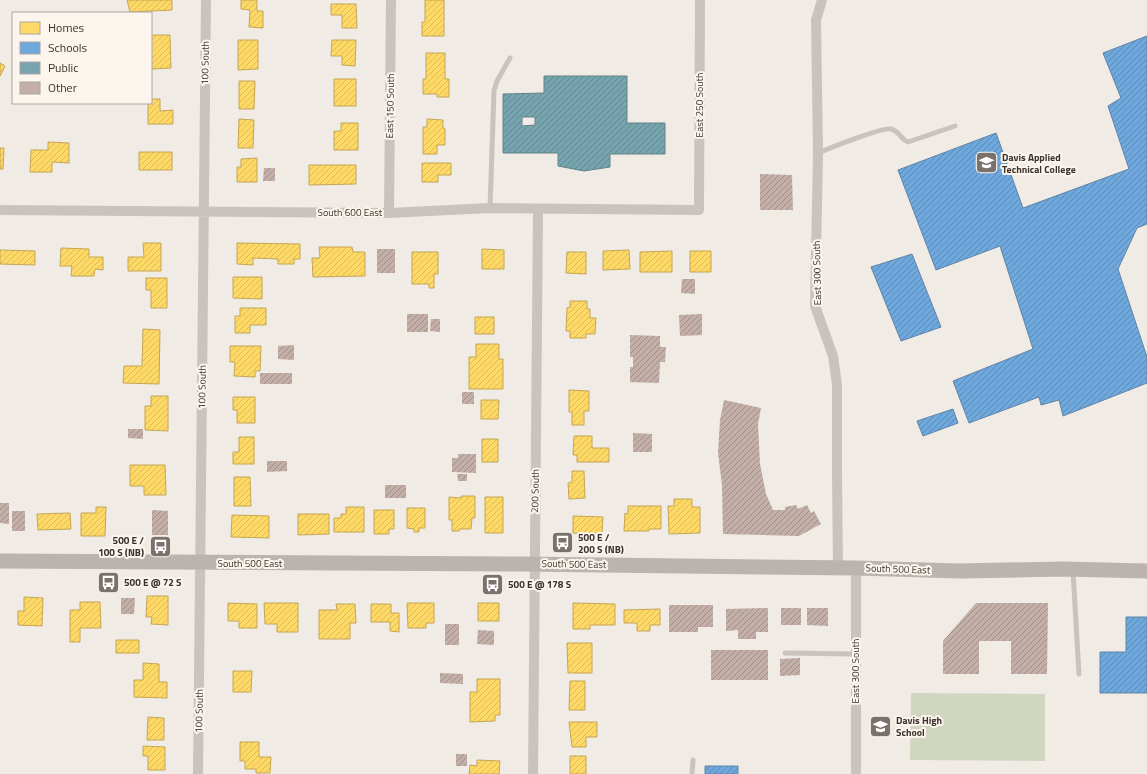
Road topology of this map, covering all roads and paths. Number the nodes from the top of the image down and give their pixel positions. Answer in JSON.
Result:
{"nodes":[{"id":1,"x":206,"y":0,"type":"edge"},
{"id":2,"x":391,"y":0,"type":"edge"},
{"id":3,"x":700,"y":0,"type":"edge"},
{"id":4,"x":822,"y":0,"type":"edge"},
{"id":5,"x":510,"y":58,"type":"dead end"},
{"id":6,"x":955,"y":126,"type":"dead end"},
{"id":7,"x":818,"y":153,"type":"junction"},
{"id":8,"x":490,"y":208,"type":"junction"},
{"id":9,"x":538,"y":208,"type":"junction"},
{"id":10,"x":0,"y":210,"type":"edge"},
{"id":11,"x":699,"y":210,"type":"joint"},
{"id":12,"x":204,"y":212,"type":"junction"},
{"id":13,"x":388,"y":213,"type":"junction"},
{"id":14,"x":0,"y":561,"type":"edge"},
{"id":15,"x":200,"y":562,"type":"junction"},
{"id":16,"x":535,"y":564,"type":"junction"},
{"id":17,"x":838,"y":568,"type":"junction"},
{"id":18,"x":856,"y":568,"type":"junction"},
{"id":19,"x":1073,"y":570,"type":"junction"},
{"id":20,"x":1147,"y":572,"type":"edge"},
{"id":21,"x":784,"y":653,"type":"dead end"},
{"id":22,"x":855,"y":654,"type":"junction"},
{"id":23,"x":1079,"y":674,"type":"dead end"},
{"id":24,"x":693,"y":760,"type":"dead end"},
{"id":25,"x":198,"y":774,"type":"edge"},
{"id":26,"x":533,"y":774,"type":"edge"},
{"id":27,"x":692,"y":774,"type":"edge"},
{"id":28,"x":856,"y":774,"type":"edge"}],
"edges":[{"from":1,"to":12,"type":"street","name":"100 South"},
{"from":2,"to":13,"type":"street","name":"East 150 South"},
{"from":3,"to":11,"type":"street","name":"East 250 South"},
{"from":4,"to":7,"type":"street","name":"East 300 South"},
{"from":5,"to":8,"type":"lane"},
{"from":6,"to":7,"type":"lane"},
{"from":7,"to":17,"type":"street","name":"East 300 South"},
{"from":8,"to":9,"type":"street","name":"South 600 East"},
{"from":8,"to":13,"type":"street","name":"South 600 East"},
{"from":9,"to":11,"type":"street","name":"South 600 East"},
{"from":9,"to":16,"type":"street","name":"200 South"},
{"from":10,"to":12,"type":"street","name":"South 600 East"},
{"from":12,"to":13,"type":"street","name":"South 600 East"},
{"from":12,"to":15,"type":"street","name":"100 South"},
{"from":14,"to":15,"type":"street","name":"South 500 East"},
{"from":15,"to":16,"type":"street","name":"South 500 East"},
{"from":15,"to":25,"type":"street","name":"100 South"},
{"from":16,"to":17,"type":"street","name":"South 500 East"},
{"from":16,"to":26,"type":"street","name":"200 South"},
{"from":17,"to":18,"type":"street","name":"South 500 East"},
{"from":18,"to":19,"type":"street","name":"South 500 East"},
{"from":18,"to":22,"type":"street","name":"East 300 South"},
{"from":19,"to":20,"type":"street","name":"South 500 East"},
{"from":19,"to":23,"type":"lane"},
{"from":21,"to":22,"type":"lane"},
{"from":22,"to":28,"type":"street","name":"East 300 South"},
{"from":24,"to":27,"type":"lane"}]}
